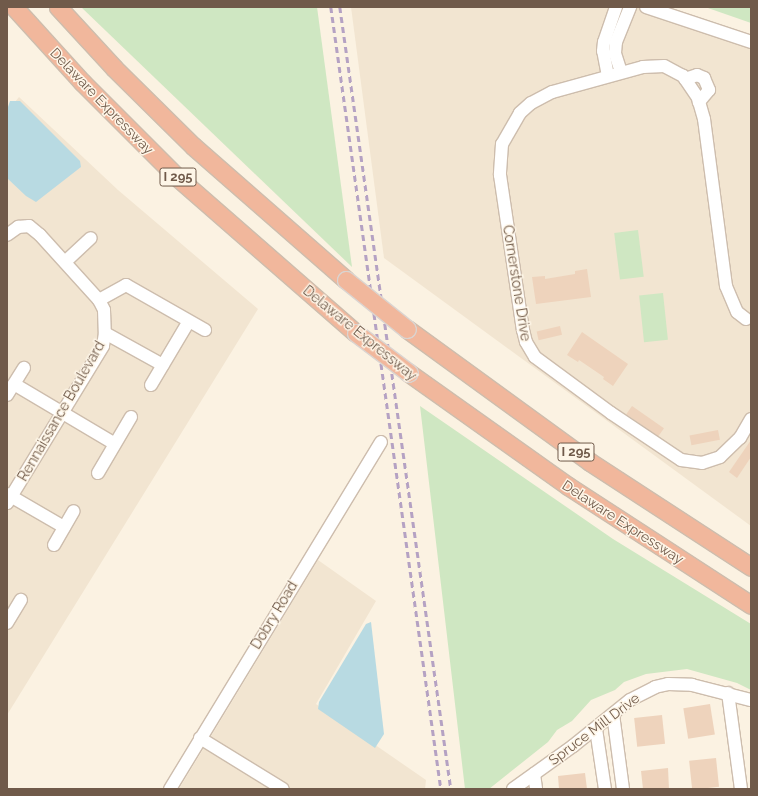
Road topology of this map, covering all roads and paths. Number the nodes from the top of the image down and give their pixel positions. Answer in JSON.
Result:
{"nodes":[{"id":1,"x":14,"y":7,"type":"edge"},
{"id":2,"x":58,"y":7,"type":"edge"},
{"id":3,"x":616,"y":7,"type":"edge"},
{"id":4,"x":630,"y":7,"type":"edge"},
{"id":5,"x":646,"y":7,"type":"edge"},
{"id":6,"x":751,"y":42,"type":"edge"},
{"id":7,"x":621,"y":72,"type":"junction"},
{"id":8,"x":608,"y":76,"type":"junction"},
{"id":9,"x":7,"y":235,"type":"edge"},
{"id":10,"x":91,"y":238,"type":"dead end"},
{"id":11,"x":64,"y":262,"type":"junction"},
{"id":12,"x":99,"y":300,"type":"junction"},
{"id":13,"x":746,"y":319,"type":"dead end"},
{"id":14,"x":190,"y":321,"type":"junction"},
{"id":15,"x":205,"y":330,"type":"dead end"},
{"id":16,"x":106,"y":333,"type":"junction"},
{"id":17,"x":163,"y":365,"type":"junction"},
{"id":18,"x":24,"y":368,"type":"dead end"},
{"id":19,"x":14,"y":384,"type":"junction"},
{"id":20,"x":151,"y":385,"type":"dead end"},
{"id":21,"x":7,"y":395,"type":"edge"},
{"id":22,"x":63,"y":412,"type":"junction"},
{"id":23,"x":131,"y":417,"type":"dead end"},
{"id":24,"x":751,"y":419,"type":"edge"},
{"id":25,"x":381,"y":442,"type":"dead end"},
{"id":26,"x":115,"y":444,"type":"junction"},
{"id":27,"x":98,"y":473,"type":"dead end"},
{"id":28,"x":8,"y":498,"type":"edge"},
{"id":29,"x":74,"y":511,"type":"dead end"},
{"id":30,"x":64,"y":527,"type":"junction"},
{"id":31,"x":54,"y":545,"type":"dead end"},
{"id":32,"x":751,"y":567,"type":"edge"},
{"id":33,"x":20,"y":600,"type":"dead end"},
{"id":34,"x":751,"y":605,"type":"edge"},
{"id":35,"x":8,"y":618,"type":"edge"},
{"id":36,"x":728,"y":694,"type":"junction"},
{"id":37,"x":751,"y":700,"type":"edge"},
{"id":38,"x":613,"y":714,"type":"junction"},
{"id":39,"x":596,"y":728,"type":"junction"},
{"id":40,"x":200,"y":738,"type":"junction"},
{"id":41,"x":534,"y":774,"type":"junction"},
{"id":42,"x":744,"y":786,"type":"edge"},
{"id":43,"x":170,"y":789,"type":"edge"},
{"id":44,"x":283,"y":789,"type":"edge"},
{"id":45,"x":513,"y":789,"type":"edge"},
{"id":46,"x":536,"y":789,"type":"edge"},
{"id":47,"x":605,"y":789,"type":"edge"},
{"id":48,"x":624,"y":789,"type":"edge"}],
"edges":[{"from":1,"to":34,"type":"highway","name":"Delaware Expressway","number":"I 295","bridge":true},
{"from":2,"to":32,"type":"highway","number":"I 295","bridge":true},
{"from":3,"to":8,"type":"street"},
{"from":4,"to":7,"type":"street"},
{"from":5,"to":6,"type":"street"},
{"from":7,"to":8,"type":"street","name":"Cornerstone Drive"},
{"from":7,"to":13,"type":"street","name":"Cornerstone Drive"},
{"from":8,"to":24,"type":"street","name":"Cornerstone Drive"},
{"from":9,"to":11,"type":"street","name":"Rennaissance Boulevard"},
{"from":10,"to":11,"type":"street"},
{"from":11,"to":12,"type":"street","name":"Rennaissance Boulevard"},
{"from":12,"to":14,"type":"street"},
{"from":12,"to":16,"type":"street","name":"Rennaissance Boulevard"},
{"from":14,"to":15,"type":"street"},
{"from":14,"to":17,"type":"street"},
{"from":16,"to":17,"type":"street"},
{"from":16,"to":22,"type":"street","name":"Rennaissance Boulevard"},
{"from":17,"to":20,"type":"street"},
{"from":18,"to":19,"type":"street"},
{"from":19,"to":21,"type":"street"},
{"from":19,"to":22,"type":"street"},
{"from":22,"to":26,"type":"street"},
{"from":22,"to":28,"type":"street","name":"Rennaissance Boulevard"},
{"from":23,"to":26,"type":"street"},
{"from":25,"to":40,"type":"street","name":"Dobry Road"},
{"from":26,"to":27,"type":"street"},
{"from":28,"to":30,"type":"street"},
{"from":29,"to":30,"type":"street"},
{"from":30,"to":31,"type":"street"},
{"from":33,"to":35,"type":"street"},
{"from":36,"to":37,"type":"street","name":"Spruce Mill Drive"},
{"from":36,"to":38,"type":"street","name":"Spruce Mill Drive"},
{"from":36,"to":42,"type":"street"},
{"from":38,"to":39,"type":"street","name":"Spruce Mill Drive"},
{"from":38,"to":48,"type":"street"},
{"from":39,"to":41,"type":"street","name":"Spruce Mill Drive"},
{"from":39,"to":47,"type":"street"},
{"from":40,"to":43,"type":"street","name":"Dobry Road"},
{"from":40,"to":44,"type":"street"},
{"from":41,"to":45,"type":"street","name":"Spruce Mill Drive"},
{"from":41,"to":46,"type":"street"}]}
